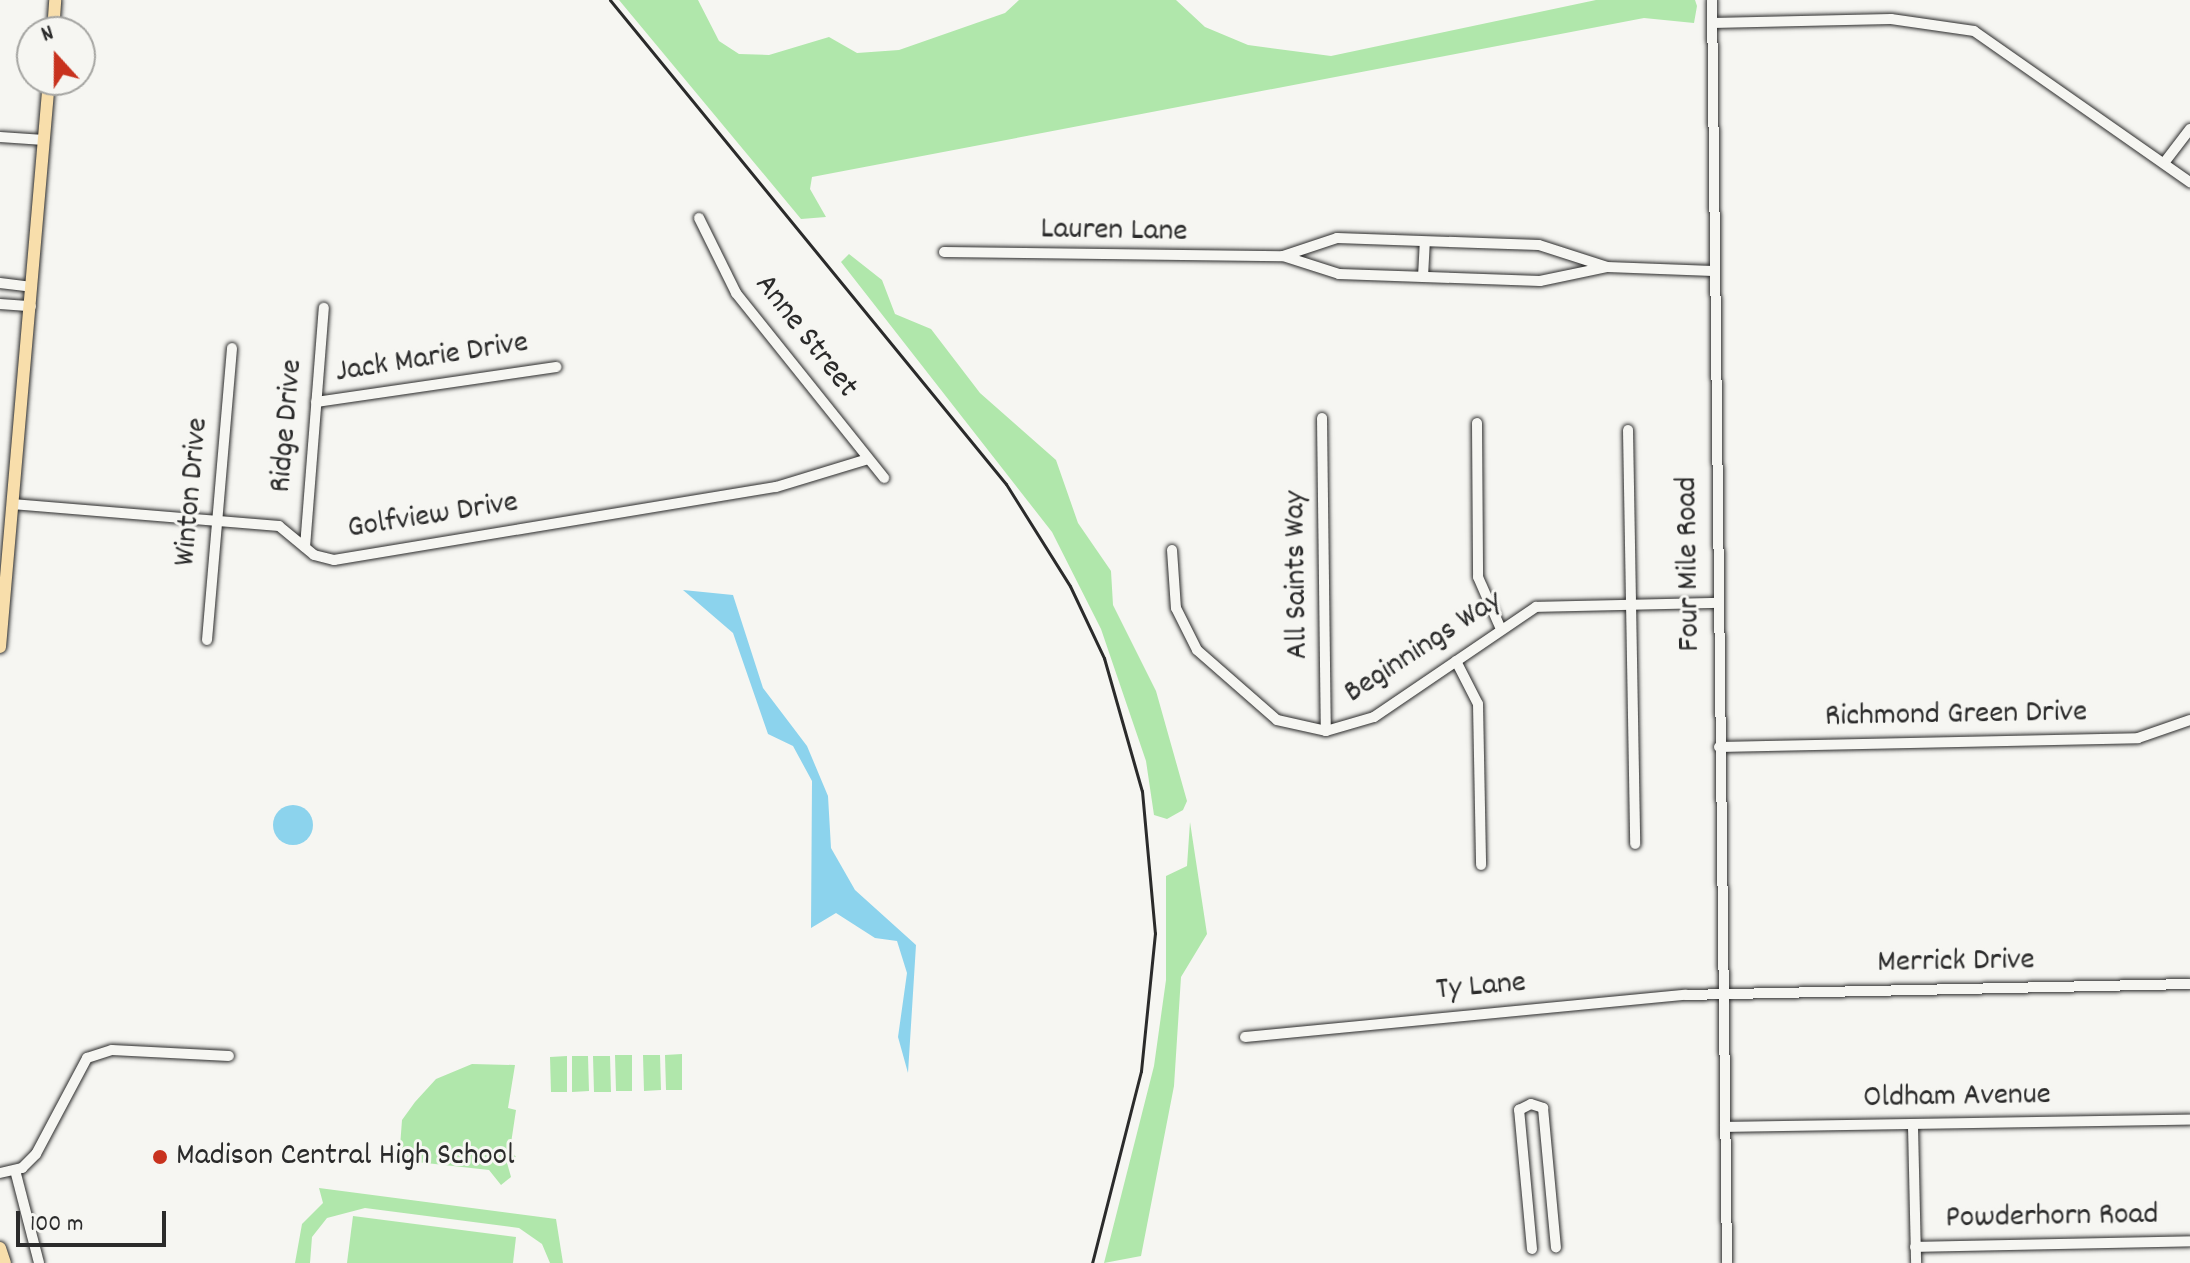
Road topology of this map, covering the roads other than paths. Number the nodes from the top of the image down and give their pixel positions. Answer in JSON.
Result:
{"nodes":[{"id":1,"x":1712,"y":0,"type":"edge"},
{"id":2,"x":1712,"y":23,"type":"junction"},
{"id":3,"x":48,"y":96,"type":"edge"},
{"id":4,"x":2190,"y":129,"type":"edge"},
{"id":5,"x":0,"y":137,"type":"edge"},
{"id":6,"x":44,"y":140,"type":"junction"},
{"id":7,"x":2164,"y":163,"type":"junction"},
{"id":8,"x":2190,"y":182,"type":"edge"},
{"id":9,"x":699,"y":218,"type":"dead end"},
{"id":10,"x":1425,"y":242,"type":"junction"},
{"id":11,"x":944,"y":252,"type":"dead end"},
{"id":12,"x":1283,"y":256,"type":"junction"},
{"id":13,"x":1607,"y":267,"type":"junction"},
{"id":14,"x":1713,"y":271,"type":"junction"},
{"id":15,"x":1423,"y":277,"type":"junction"},
{"id":16,"x":0,"y":283,"type":"edge"},
{"id":17,"x":32,"y":287,"type":"junction"},
{"id":18,"x":0,"y":304,"type":"edge"},
{"id":19,"x":31,"y":306,"type":"junction"},
{"id":20,"x":324,"y":308,"type":"dead end"},
{"id":21,"x":232,"y":348,"type":"dead end"},
{"id":22,"x":556,"y":367,"type":"dead end"},
{"id":23,"x":316,"y":402,"type":"junction"},
{"id":24,"x":1322,"y":418,"type":"dead end"},
{"id":25,"x":1477,"y":423,"type":"dead end"},
{"id":26,"x":1628,"y":430,"type":"dead end"},
{"id":27,"x":868,"y":459,"type":"junction"},
{"id":28,"x":884,"y":478,"type":"dead end"},
{"id":29,"x":12,"y":504,"type":"junction"},
{"id":30,"x":216,"y":522,"type":"junction"},
{"id":31,"x":305,"y":547,"type":"junction"},
{"id":32,"x":4,"y":549,"type":"edge"},
{"id":33,"x":1172,"y":550,"type":"dead end"},
{"id":34,"x":1717,"y":603,"type":"junction"},
{"id":35,"x":1631,"y":605,"type":"junction"},
{"id":36,"x":1500,"y":627,"type":"junction"},
{"id":37,"x":207,"y":640,"type":"dead end"},
{"id":38,"x":0,"y":647,"type":"edge"},
{"id":39,"x":1456,"y":661,"type":"junction"},
{"id":40,"x":2190,"y":720,"type":"edge"},
{"id":41,"x":1326,"y":731,"type":"junction"},
{"id":42,"x":1719,"y":747,"type":"junction"},
{"id":43,"x":1635,"y":844,"type":"dead end"},
{"id":44,"x":1481,"y":865,"type":"dead end"},
{"id":45,"x":2190,"y":984,"type":"edge"},
{"id":46,"x":1722,"y":993,"type":"junction"},
{"id":47,"x":1245,"y":1037,"type":"dead end"},
{"id":48,"x":229,"y":1056,"type":"dead end"},
{"id":49,"x":2190,"y":1120,"type":"edge"},
{"id":50,"x":1913,"y":1126,"type":"junction"},
{"id":51,"x":1725,"y":1127,"type":"junction"},
{"id":52,"x":15,"y":1170,"type":"junction"},
{"id":53,"x":0,"y":1173,"type":"edge"},
{"id":54,"x":2190,"y":1241,"type":"edge"},
{"id":55,"x":1556,"y":1247,"type":"dead end"},
{"id":56,"x":1915,"y":1247,"type":"junction"},
{"id":57,"x":0,"y":1248,"type":"edge"},
{"id":58,"x":1532,"y":1249,"type":"dead end"},
{"id":59,"x":5,"y":1263,"type":"edge"},
{"id":60,"x":39,"y":1263,"type":"edge"},
{"id":61,"x":1727,"y":1263,"type":"edge"},
{"id":62,"x":1916,"y":1263,"type":"edge"}],
"edges":[{"from":1,"to":2,"type":"street","name":"Four Mile Road"},
{"from":2,"to":7,"type":"street"},
{"from":2,"to":14,"type":"street","name":"Four Mile Road"},
{"from":3,"to":6,"type":"main road"},
{"from":4,"to":7,"type":"street"},
{"from":5,"to":6,"type":"street"},
{"from":6,"to":17,"type":"main road"},
{"from":7,"to":8,"type":"street"},
{"from":9,"to":27,"type":"street","name":"Anne Street"},
{"from":10,"to":12,"type":"street","name":"Lauren Lane"},
{"from":10,"to":13,"type":"street","name":"Lauren Lane"},
{"from":10,"to":15,"type":"street"},
{"from":11,"to":12,"type":"street","name":"Lauren Lane"},
{"from":12,"to":15,"type":"street","name":"Lauren Lane"},
{"from":13,"to":14,"type":"street","name":"Lauren Lane"},
{"from":13,"to":15,"type":"street","name":"Lauren Lane"},
{"from":14,"to":34,"type":"street","name":"Four Mile Road"},
{"from":16,"to":17,"type":"street"},
{"from":17,"to":19,"type":"main road"},
{"from":18,"to":19,"type":"street"},
{"from":19,"to":29,"type":"main road"},
{"from":20,"to":23,"type":"street","name":"Ridge Drive"},
{"from":21,"to":30,"type":"street","name":"Winton Drive"},
{"from":22,"to":23,"type":"street","name":"Jack Marie Drive"},
{"from":23,"to":31,"type":"street","name":"Ridge Drive"},
{"from":24,"to":41,"type":"street","name":"All Saints Way"},
{"from":25,"to":36,"type":"street"},
{"from":26,"to":35,"type":"street"},
{"from":27,"to":28,"type":"street","name":"Anne Street"},
{"from":27,"to":31,"type":"street","name":"Golfview Drive"},
{"from":29,"to":30,"type":"street","name":"Golfview Drive"},
{"from":29,"to":32,"type":"main road"},
{"from":30,"to":31,"type":"street","name":"Golfview Drive"},
{"from":30,"to":37,"type":"street","name":"Winton Drive"},
{"from":32,"to":38,"type":"main road"},
{"from":33,"to":41,"type":"street","name":"Beginnings Way"},
{"from":34,"to":35,"type":"street","name":"Beginnings Way"},
{"from":34,"to":42,"type":"street","name":"Four Mile Road"},
{"from":35,"to":36,"type":"street","name":"Beginnings Way"},
{"from":35,"to":43,"type":"street"},
{"from":36,"to":39,"type":"street","name":"Beginnings Way"},
{"from":39,"to":41,"type":"street","name":"Beginnings Way"},
{"from":39,"to":44,"type":"street"},
{"from":40,"to":42,"type":"street","name":"Richmond Green Drive"},
{"from":42,"to":46,"type":"street","name":"Four Mile Road"},
{"from":45,"to":46,"type":"street","name":"Merrick Drive"},
{"from":46,"to":47,"type":"street","name":"Ty Lane"},
{"from":46,"to":51,"type":"street","name":"Four Mile Road"},
{"from":48,"to":52,"type":"street"},
{"from":49,"to":50,"type":"street","name":"Oldham Avenue"},
{"from":50,"to":51,"type":"street","name":"Oldham Avenue"},
{"from":50,"to":56,"type":"street"},
{"from":51,"to":61,"type":"street","name":"Four Mile Road"},
{"from":52,"to":53,"type":"street"},
{"from":52,"to":60,"type":"street"},
{"from":54,"to":56,"type":"street","name":"Powderhorn Road"},
{"from":55,"to":58,"type":"street"},
{"from":56,"to":62,"type":"street"},
{"from":57,"to":59,"type":"main road"}]}
